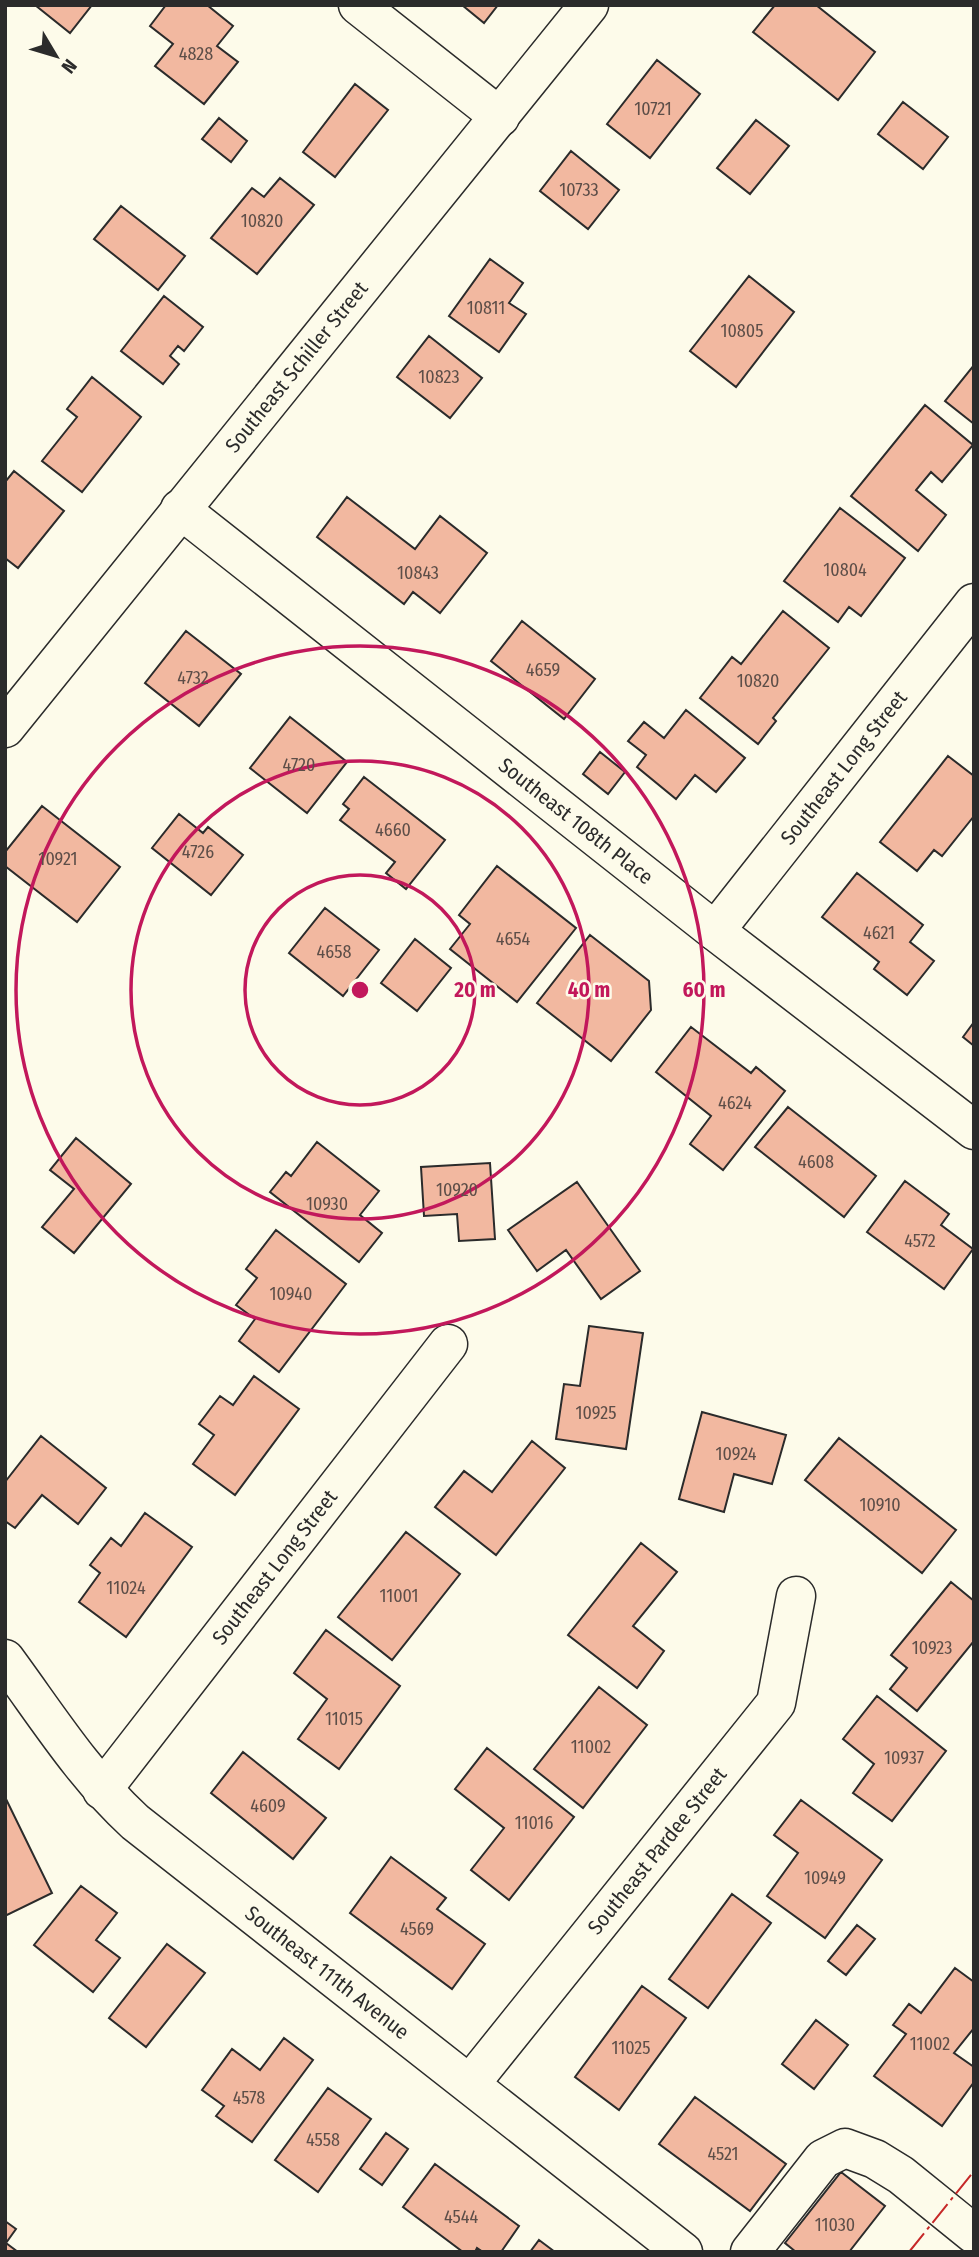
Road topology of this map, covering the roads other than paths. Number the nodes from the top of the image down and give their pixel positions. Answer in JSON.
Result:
{"nodes":[{"id":1,"x":358,"y":5,"type":"edge"},
{"id":2,"x":589,"y":5,"type":"edge"},
{"id":3,"x":500,"y":117,"type":"junction"},
{"id":4,"x":180,"y":509,"type":"junction"},
{"id":5,"x":974,"y":603,"type":"edge"},
{"id":6,"x":5,"y":728,"type":"edge"},
{"id":7,"x":715,"y":931,"type":"junction"},
{"id":8,"x":974,"y":1130,"type":"edge"},
{"id":9,"x":448,"y":1344,"type":"dead end"},
{"id":10,"x":796,"y":1596,"type":"dead end"},
{"id":11,"x":5,"y":1660,"type":"edge"},
{"id":12,"x":102,"y":1790,"type":"junction"},
{"id":13,"x":470,"y":2084,"type":"junction"},
{"id":14,"x":974,"y":2234,"type":"edge"},
{"id":15,"x":683,"y":2252,"type":"edge"},
{"id":16,"x":750,"y":2252,"type":"edge"}],
"edges":[{"from":1,"to":3,"type":"street"},
{"from":2,"to":3,"type":"street","name":"Southeast Schiller Street"},
{"from":3,"to":4,"type":"street","name":"Southeast Schiller Street"},
{"from":4,"to":6,"type":"street","name":"Southeast Schiller Street"},
{"from":4,"to":7,"type":"street","name":"Southeast 108th Place"},
{"from":5,"to":7,"type":"street","name":"Southeast Long Street"},
{"from":7,"to":8,"type":"street","name":"Southeast 108th Place"},
{"from":9,"to":12,"type":"street","name":"Southeast Long Street"},
{"from":10,"to":13,"type":"street","name":"Southeast Pardee Street"},
{"from":11,"to":12,"type":"street","name":"Southeast 111th Avenue"},
{"from":12,"to":13,"type":"street","name":"Southeast 111th Avenue"},
{"from":13,"to":15,"type":"street","name":"Southeast 111th Avenue"},
{"from":14,"to":16,"type":"street"}]}
